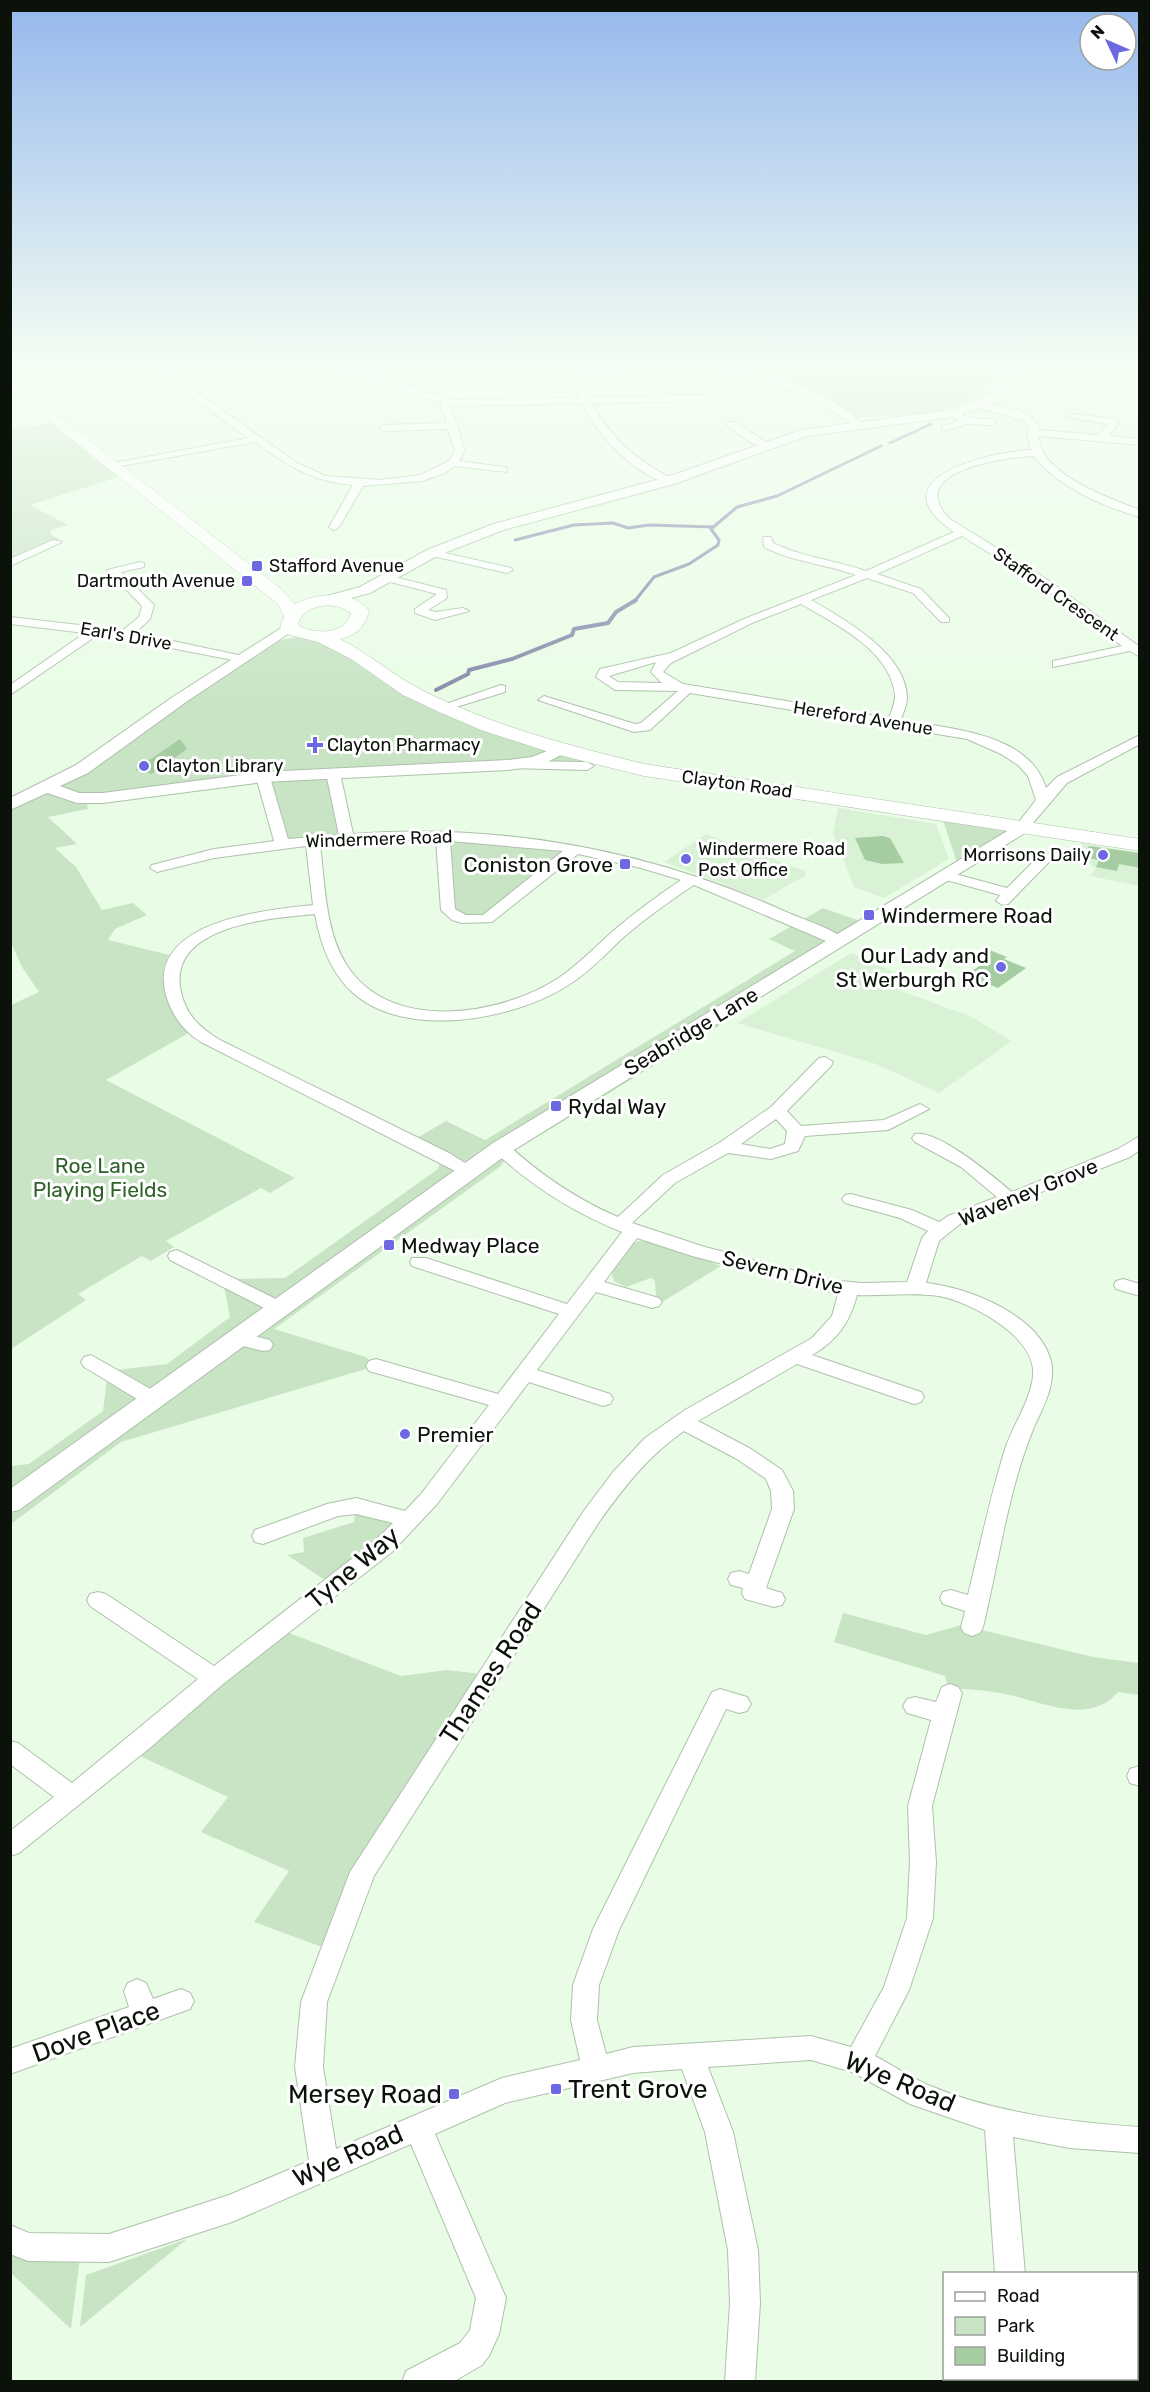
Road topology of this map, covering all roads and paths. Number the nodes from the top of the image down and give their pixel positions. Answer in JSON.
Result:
{"nodes":[{"id":1,"x":131,"y":480,"type":"edge"},
{"id":2,"x":332,"y":480,"type":"edge"},
{"id":3,"x":409,"y":480,"type":"edge"},
{"id":4,"x":665,"y":480,"type":"edge"},
{"id":5,"x":675,"y":480,"type":"edge"},
{"id":6,"x":943,"y":480,"type":"edge"},
{"id":7,"x":1071,"y":480,"type":"edge"},
{"id":8,"x":669,"y":482,"type":"junction"},
{"id":9,"x":359,"y":483,"type":"junction"},
{"id":10,"x":1140,"y":514,"type":"edge"},
{"id":11,"x":334,"y":527,"type":"dead end"},
{"id":12,"x":962,"y":532,"type":"junction"},
{"id":13,"x":767,"y":539,"type":"dead end"},
{"id":14,"x":57,"y":542,"type":"dead end"},
{"id":15,"x":432,"y":553,"type":"junction"},
{"id":16,"x":10,"y":563,"type":"edge"},
{"id":17,"x":140,"y":565,"type":"dead end"},
{"id":18,"x":507,"y":570,"type":"dead end"},
{"id":19,"x":868,"y":574,"type":"junction"},
{"id":20,"x":387,"y":578,"type":"junction"},
{"id":21,"x":364,"y":590,"type":"junction"},
{"id":22,"x":274,"y":592,"type":"junction"},
{"id":23,"x":802,"y":600,"type":"junction"},
{"id":24,"x":325,"y":601,"type":"junction"},
{"id":25,"x":356,"y":608,"type":"junction"},
{"id":26,"x":464,"y":611,"type":"dead end"},
{"id":27,"x":10,"y":620,"type":"edge"},
{"id":28,"x":945,"y":620,"type":"dead end"},
{"id":29,"x":290,"y":621,"type":"junction"},
{"id":30,"x":97,"y":630,"type":"junction"},
{"id":31,"x":350,"y":630,"type":"junction"},
{"id":32,"x":125,"y":634,"type":"junction"},
{"id":33,"x":314,"y":636,"type":"junction"},
{"id":34,"x":270,"y":642,"type":"junction"},
{"id":35,"x":1136,"y":650,"type":"edge"},
{"id":36,"x":357,"y":655,"type":"junction"},
{"id":37,"x":672,"y":657,"type":"junction"},
{"id":38,"x":240,"y":659,"type":"junction"},
{"id":39,"x":1057,"y":664,"type":"dead end"},
{"id":40,"x":684,"y":688,"type":"junction"},
{"id":41,"x":501,"y":689,"type":"dead end"},
{"id":42,"x":10,"y":691,"type":"edge"},
{"id":43,"x":544,"y":700,"type":"dead end"},
{"id":44,"x":443,"y":707,"type":"junction"},
{"id":45,"x":894,"y":723,"type":"junction"},
{"id":46,"x":1140,"y":739,"type":"edge"},
{"id":47,"x":554,"y":748,"type":"junction"},
{"id":48,"x":508,"y":765,"type":"junction"},
{"id":49,"x":587,"y":766,"type":"dead end"},
{"id":50,"x":333,"y":773,"type":"junction"},
{"id":51,"x":1035,"y":776,"type":"junction"},
{"id":52,"x":263,"y":777,"type":"junction"},
{"id":53,"x":1062,"y":780,"type":"junction"},
{"id":54,"x":48,"y":788,"type":"junction"},
{"id":55,"x":1042,"y":799,"type":"junction"},
{"id":56,"x":10,"y":805,"type":"edge"},
{"id":57,"x":1022,"y":827,"type":"junction"},
{"id":58,"x":442,"y":835,"type":"junction"},
{"id":59,"x":347,"y":837,"type":"junction"},
{"id":60,"x":312,"y":841,"type":"junction"},
{"id":61,"x":282,"y":844,"type":"junction"},
{"id":62,"x":1140,"y":844,"type":"edge"},
{"id":63,"x":576,"y":848,"type":"junction"},
{"id":64,"x":1061,"y":855,"type":"dead end"},
{"id":65,"x":157,"y":868,"type":"dead end"},
{"id":66,"x":944,"y":875,"type":"junction"},
{"id":67,"x":693,"y":879,"type":"junction"},
{"id":68,"x":322,"y":909,"type":"junction"},
{"id":69,"x":838,"y":941,"type":"junction"},
{"id":70,"x":825,"y":1062,"type":"dead end"},
{"id":71,"x":920,"y":1109,"type":"dead end"},
{"id":72,"x":777,"y":1111,"type":"junction"},
{"id":73,"x":797,"y":1131,"type":"junction"},
{"id":74,"x":921,"y":1138,"type":"dead end"},
{"id":75,"x":1140,"y":1141,"type":"edge"},
{"id":76,"x":725,"y":1147,"type":"junction"},
{"id":77,"x":501,"y":1148,"type":"junction"},
{"id":78,"x":469,"y":1171,"type":"junction"},
{"id":79,"x":851,"y":1199,"type":"dead end"},
{"id":80,"x":1010,"y":1199,"type":"junction"},
{"id":81,"x":627,"y":1228,"type":"junction"},
{"id":82,"x":941,"y":1230,"type":"junction"},
{"id":83,"x":177,"y":1256,"type":"dead end"},
{"id":84,"x":419,"y":1262,"type":"dead end"},
{"id":85,"x":591,"y":1284,"type":"junction"},
{"id":86,"x":915,"y":1287,"type":"junction"},
{"id":87,"x":849,"y":1289,"type":"junction"},
{"id":88,"x":645,"y":1294,"type":"dead end"},
{"id":89,"x":279,"y":1308,"type":"junction"},
{"id":90,"x":570,"y":1311,"type":"junction"},
{"id":91,"x":238,"y":1338,"type":"junction"},
{"id":92,"x":263,"y":1345,"type":"dead end"},
{"id":93,"x":796,"y":1357,"type":"junction"},
{"id":94,"x":92,"y":1362,"type":"dead end"},
{"id":95,"x":376,"y":1366,"type":"dead end"},
{"id":96,"x":524,"y":1373,"type":"junction"},
{"id":97,"x":914,"y":1397,"type":"dead end"},
{"id":98,"x":603,"y":1399,"type":"dead end"},
{"id":99,"x":154,"y":1400,"type":"junction"},
{"id":100,"x":502,"y":1402,"type":"junction"},
{"id":101,"x":684,"y":1422,"type":"junction"},
{"id":102,"x":10,"y":1503,"type":"edge"},
{"id":103,"x":409,"y":1520,"type":"junction"},
{"id":104,"x":263,"y":1536,"type":"dead end"},
{"id":105,"x":951,"y":1598,"type":"dead end"},
{"id":106,"x":774,"y":1599,"type":"dead end"},
{"id":107,"x":98,"y":1600,"type":"dead end"},
{"id":108,"x":215,"y":1678,"type":"junction"},
{"id":109,"x":739,"y":1704,"type":"dead end"},
{"id":110,"x":915,"y":1706,"type":"dead end"},
{"id":111,"x":10,"y":1750,"type":"edge"},
{"id":112,"x":72,"y":1797,"type":"junction"},
{"id":113,"x":10,"y":1846,"type":"edge"},
{"id":114,"x":181,"y":2001,"type":"dead end"},
{"id":115,"x":691,"y":2058,"type":"junction"},
{"id":116,"x":858,"y":2061,"type":"junction"},
{"id":117,"x":10,"y":2062,"type":"edge"},
{"id":118,"x":595,"y":2067,"type":"junction"},
{"id":119,"x":998,"y":2121,"type":"junction"},
{"id":120,"x":418,"y":2126,"type":"junction"},
{"id":121,"x":1140,"y":2140,"type":"edge"},
{"id":122,"x":324,"y":2166,"type":"junction"},
{"id":123,"x":10,"y":2239,"type":"edge"},
{"id":124,"x":1010,"y":2272,"type":"edge"},
{"id":125,"x":417,"y":2382,"type":"edge"},
{"id":126,"x":740,"y":2382,"type":"edge"}],
"edges":[{"from":1,"to":22,"type":"main road"},
{"from":2,"to":9,"type":"street"},
{"from":3,"to":9,"type":"street"},
{"from":4,"to":8,"type":"street"},
{"from":5,"to":8,"type":"street"},
{"from":6,"to":12,"type":"street","name":"Stafford Crescent"},
{"from":7,"to":10,"type":"street"},
{"from":8,"to":15,"type":"street"},
{"from":9,"to":11,"type":"street"},
{"from":12,"to":19,"type":"street","name":"Hereford Avenue"},
{"from":12,"to":35,"type":"street","name":"Stafford Crescent"},
{"from":13,"to":19,"type":"street"},
{"from":14,"to":16,"type":"street"},
{"from":15,"to":18,"type":"street"},
{"from":15,"to":20,"type":"street"},
{"from":17,"to":32,"type":"street"},
{"from":19,"to":23,"type":"street","name":"Hereford Avenue"},
{"from":19,"to":28,"type":"street"},
{"from":20,"to":21,"type":"street"},
{"from":20,"to":26,"type":"street"},
{"from":21,"to":24,"type":"street"},
{"from":21,"to":25,"type":"street"},
{"from":22,"to":24,"type":"main road"},
{"from":22,"to":29,"type":"main road"},
{"from":23,"to":37,"type":"street","name":"Hereford Avenue"},
{"from":23,"to":45,"type":"street"},
{"from":24,"to":25,"type":"main road"},
{"from":24,"to":29,"type":"main road"},
{"from":25,"to":31,"type":"main road"},
{"from":27,"to":30,"type":"street","name":"Earl's Drive"},
{"from":29,"to":33,"type":"main road","name":"Clayton Road"},
{"from":29,"to":34,"type":"street"},
{"from":30,"to":32,"type":"street","name":"Earl's Drive"},
{"from":30,"to":42,"type":"street"},
{"from":31,"to":33,"type":"main road"},
{"from":31,"to":36,"type":"main road"},
{"from":32,"to":38,"type":"street","name":"Earl's Drive"},
{"from":33,"to":34,"type":"street"},
{"from":33,"to":36,"type":"main road","name":"Clayton Road"},
{"from":34,"to":38,"type":"street"},
{"from":35,"to":39,"type":"street"},
{"from":36,"to":44,"type":"main road","name":"Clayton Road"},
{"from":37,"to":40,"type":"street","name":"Hereford Avenue"},
{"from":37,"to":40,"type":"street","name":"Hereford Avenue"},
{"from":38,"to":54,"type":"street"},
{"from":40,"to":43,"type":"street"},
{"from":40,"to":45,"type":"street","name":"Hereford Avenue"},
{"from":41,"to":44,"type":"street"},
{"from":44,"to":47,"type":"main road","name":"Clayton Road"},
{"from":45,"to":51,"type":"street","name":"Hereford Avenue"},
{"from":46,"to":53,"type":"street"},
{"from":47,"to":48,"type":"street"},
{"from":47,"to":57,"type":"main road","name":"Clayton Road"},
{"from":48,"to":49,"type":"street"},
{"from":48,"to":50,"type":"street"},
{"from":50,"to":52,"type":"street"},
{"from":50,"to":59,"type":"street"},
{"from":51,"to":53,"type":"street"},
{"from":51,"to":55,"type":"street"},
{"from":52,"to":54,"type":"street"},
{"from":52,"to":61,"type":"street"},
{"from":53,"to":55,"type":"street"},
{"from":54,"to":56,"type":"street"},
{"from":55,"to":57,"type":"street"},
{"from":57,"to":62,"type":"main road","name":"Clayton Road"},
{"from":57,"to":66,"type":"street","name":"Seabridge Lane"},
{"from":58,"to":59,"type":"street","name":"Windermere Road"},
{"from":58,"to":63,"type":"street","name":"Windermere Road"},
{"from":58,"to":63,"type":"street"},
{"from":59,"to":60,"type":"street","name":"Windermere Road"},
{"from":60,"to":61,"type":"street","name":"Windermere Road"},
{"from":60,"to":68,"type":"street"},
{"from":61,"to":65,"type":"street","name":"Windermere Road"},
{"from":63,"to":67,"type":"street","name":"Windermere Road"},
{"from":64,"to":66,"type":"street"},
{"from":66,"to":69,"type":"street","name":"Seabridge Lane"},
{"from":67,"to":68,"type":"street"},
{"from":67,"to":69,"type":"street","name":"Windermere Road"},
{"from":68,"to":78,"type":"street"},
{"from":69,"to":77,"type":"street","name":"Seabridge Lane"},
{"from":70,"to":72,"type":"street","name":"Tyne Way"},
{"from":71,"to":73,"type":"street"},
{"from":72,"to":73,"type":"street"},
{"from":72,"to":76,"type":"street","name":"Tyne Way"},
{"from":73,"to":76,"type":"street"},
{"from":74,"to":80,"type":"street"},
{"from":75,"to":80,"type":"street","name":"Waveney Grove"},
{"from":76,"to":81,"type":"street","name":"Tyne Way"},
{"from":77,"to":78,"type":"street","name":"Seabridge Lane"},
{"from":77,"to":81,"type":"street","name":"Severn Drive"},
{"from":78,"to":89,"type":"street","name":"Seabridge Lane"},
{"from":79,"to":82,"type":"street"},
{"from":80,"to":82,"type":"street","name":"Waveney Grove"},
{"from":81,"to":85,"type":"street","name":"Tyne Way"},
{"from":81,"to":87,"type":"street","name":"Severn Drive"},
{"from":82,"to":86,"type":"street","name":"Waveney Grove"},
{"from":83,"to":89,"type":"street"},
{"from":84,"to":90,"type":"street"},
{"from":85,"to":88,"type":"street"},
{"from":85,"to":90,"type":"street","name":"Tyne Way"},
{"from":86,"to":87,"type":"street","name":"Severn Drive"},
{"from":86,"to":105,"type":"street","name":"Severn Drive"},
{"from":87,"to":93,"type":"street","name":"Thames Road"},
{"from":89,"to":91,"type":"street","name":"Seabridge Lane"},
{"from":90,"to":96,"type":"street","name":"Tyne Way"},
{"from":91,"to":92,"type":"street"},
{"from":91,"to":99,"type":"street","name":"Seabridge Lane"},
{"from":93,"to":97,"type":"street"},
{"from":93,"to":101,"type":"street","name":"Thames Road"},
{"from":94,"to":99,"type":"street"},
{"from":95,"to":100,"type":"street"},
{"from":96,"to":98,"type":"street"},
{"from":96,"to":100,"type":"street","name":"Tyne Way"},
{"from":99,"to":102,"type":"street","name":"Seabridge Lane"},
{"from":100,"to":103,"type":"street","name":"Tyne Way"},
{"from":101,"to":106,"type":"street"},
{"from":101,"to":122,"type":"street","name":"Thames Road"},
{"from":103,"to":104,"type":"street"},
{"from":103,"to":108,"type":"street","name":"Tyne Way"},
{"from":107,"to":108,"type":"street"},
{"from":108,"to":112,"type":"street","name":"Tyne Way"},
{"from":109,"to":118,"type":"street"},
{"from":110,"to":116,"type":"street"},
{"from":111,"to":112,"type":"street"},
{"from":112,"to":113,"type":"street","name":"Tyne Way"},
{"from":114,"to":117,"type":"street","name":"Dove Place"},
{"from":115,"to":116,"type":"street","name":"Wye Road"},
{"from":115,"to":118,"type":"street","name":"Wye Road"},
{"from":115,"to":126,"type":"street"},
{"from":116,"to":119,"type":"street","name":"Wye Road"},
{"from":118,"to":120,"type":"street","name":"Wye Road"},
{"from":119,"to":121,"type":"street","name":"Wye Road"},
{"from":119,"to":124,"type":"street"},
{"from":120,"to":122,"type":"street","name":"Wye Road"},
{"from":120,"to":125,"type":"street"},
{"from":122,"to":123,"type":"street","name":"Wye Road"}]}
